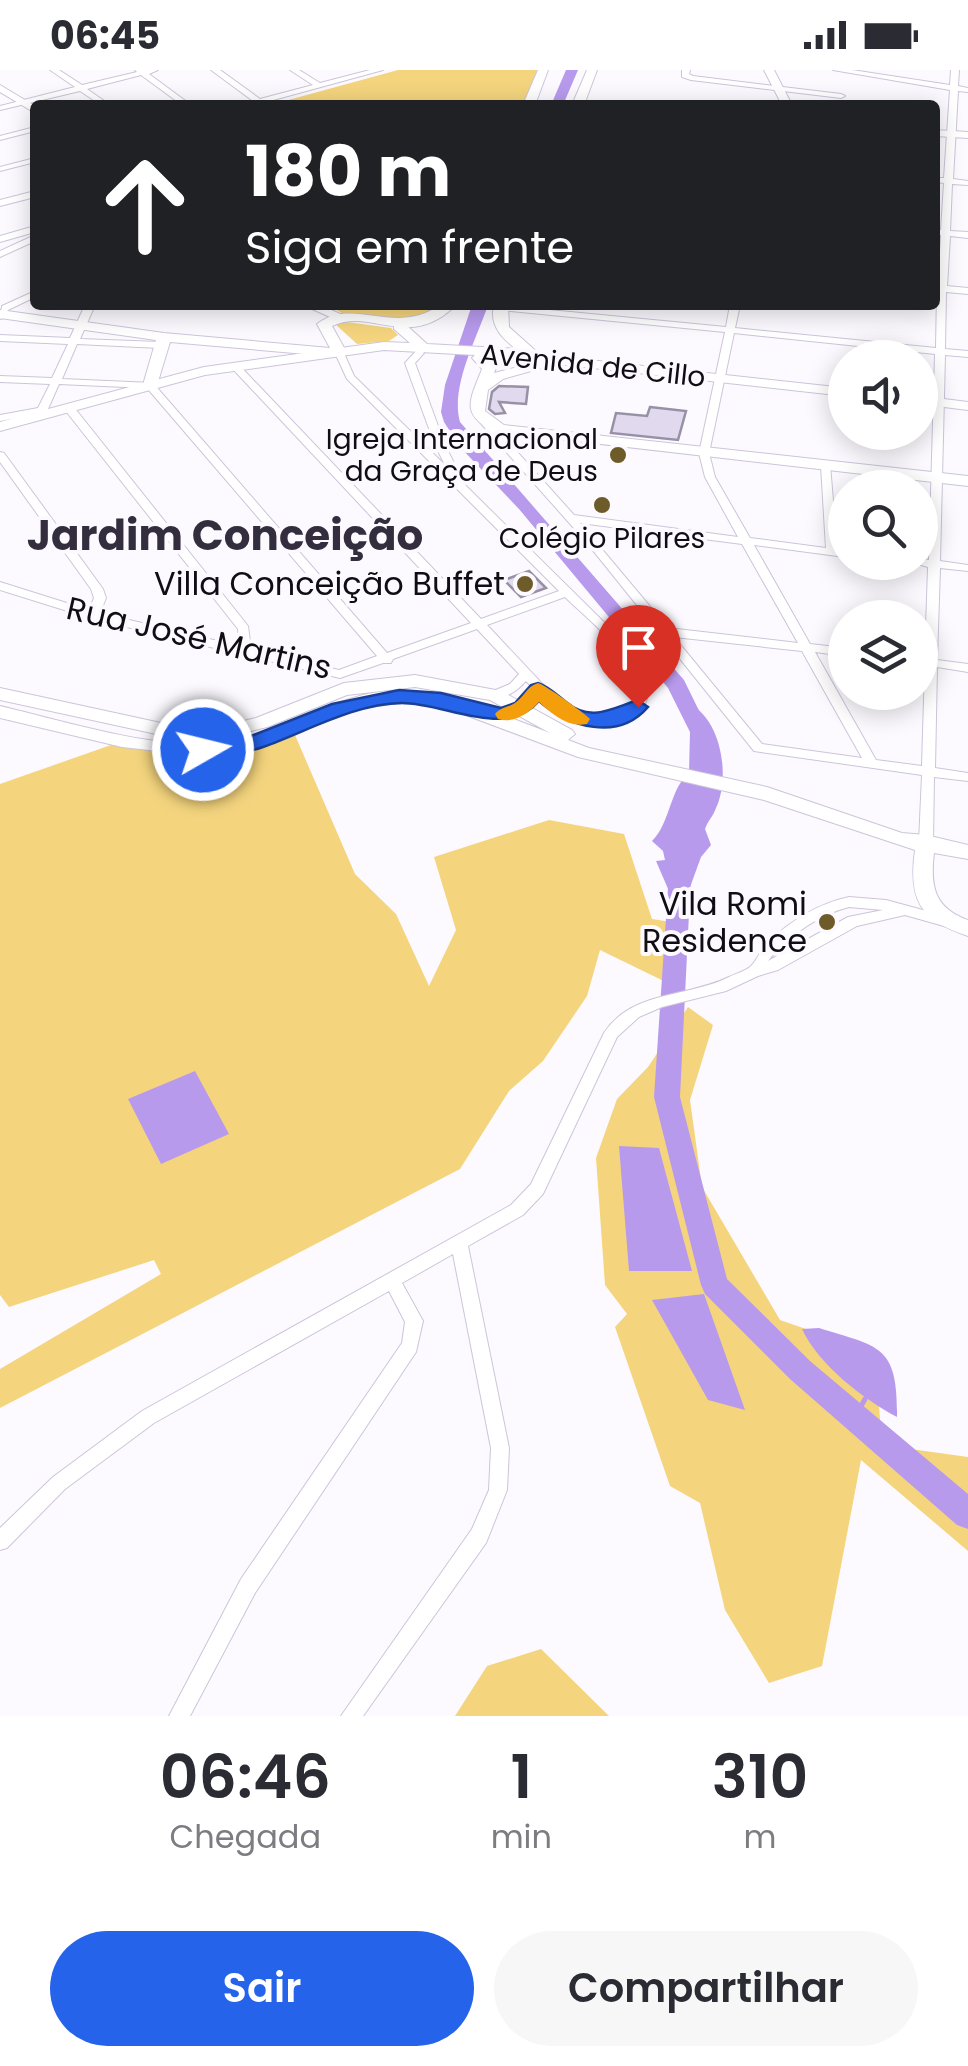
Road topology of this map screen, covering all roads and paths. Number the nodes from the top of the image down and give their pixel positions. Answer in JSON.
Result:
{"nodes":[{"id":1,"x":54,"y":70,"type":"edge"},
{"id":2,"x":154,"y":70,"type":"edge"},
{"id":3,"x":215,"y":70,"type":"edge"},
{"id":4,"x":294,"y":70,"type":"edge"},
{"id":5,"x":375,"y":70,"type":"edge"},
{"id":6,"x":542,"y":70,"type":"edge"},
{"id":7,"x":592,"y":70,"type":"edge"},
{"id":8,"x":686,"y":70,"type":"edge"},
{"id":9,"x":768,"y":70,"type":"edge"},
{"id":10,"x":837,"y":70,"type":"edge"},
{"id":11,"x":955,"y":70,"type":"edge"},
{"id":12,"x":141,"y":71,"type":"edge"},
{"id":13,"x":852,"y":71,"type":"edge"},
{"id":14,"x":319,"y":86,"type":"junction"},
{"id":15,"x":84,"y":87,"type":"junction"},
{"id":16,"x":0,"y":88,"type":"edge"},
{"id":17,"x":782,"y":89,"type":"junction"},
{"id":18,"x":954,"y":89,"type":"junction"},
{"id":19,"x":968,"y":90,"type":"edge"},
{"id":20,"x":33,"y":100,"type":"edge"},
{"id":21,"x":100,"y":100,"type":"edge"},
{"id":22,"x":180,"y":100,"type":"edge"},
{"id":23,"x":256,"y":100,"type":"edge"},
{"id":24,"x":266,"y":100,"type":"edge"},
{"id":25,"x":532,"y":100,"type":"edge"},
{"id":26,"x":580,"y":100,"type":"edge"},
{"id":27,"x":785,"y":100,"type":"edge"},
{"id":28,"x":838,"y":100,"type":"edge"},
{"id":29,"x":30,"y":101,"type":"edge"},
{"id":30,"x":25,"y":102,"type":"junction"},
{"id":31,"x":30,"y":106,"type":"edge"},
{"id":32,"x":0,"y":108,"type":"edge"},
{"id":33,"x":30,"y":130,"type":"edge"},
{"id":34,"x":940,"y":133,"type":"edge"},
{"id":35,"x":952,"y":134,"type":"junction"},
{"id":36,"x":968,"y":136,"type":"edge"},
{"id":37,"x":0,"y":138,"type":"edge"},
{"id":38,"x":30,"y":161,"type":"edge"},
{"id":39,"x":0,"y":170,"type":"edge"},
{"id":40,"x":940,"y":180,"type":"edge"},
{"id":41,"x":950,"y":181,"type":"junction"},
{"id":42,"x":968,"y":183,"type":"edge"},
{"id":43,"x":30,"y":195,"type":"edge"},
{"id":44,"x":0,"y":203,"type":"edge"},
{"id":45,"x":30,"y":231,"type":"edge"},
{"id":46,"x":940,"y":232,"type":"edge"},
{"id":47,"x":948,"y":233,"type":"junction"},
{"id":48,"x":968,"y":235,"type":"edge"},
{"id":49,"x":0,"y":239,"type":"edge"},
{"id":50,"x":30,"y":240,"type":"edge"},
{"id":51,"x":0,"y":254,"type":"edge"},
{"id":52,"x":940,"y":282,"type":"edge"},
{"id":53,"x":940,"y":288,"type":"edge"},
{"id":54,"x":968,"y":292,"type":"edge"},
{"id":55,"x":30,"y":297,"type":"edge"},
{"id":56,"x":88,"y":310,"type":"edge"},
{"id":57,"x":311,"y":310,"type":"edge"},
{"id":58,"x":321,"y":310,"type":"edge"},
{"id":59,"x":442,"y":310,"type":"edge"},
{"id":60,"x":499,"y":310,"type":"edge"},
{"id":61,"x":541,"y":310,"type":"edge"},
{"id":62,"x":734,"y":310,"type":"edge"},
{"id":63,"x":939,"y":310,"type":"edge"},
{"id":64,"x":1,"y":312,"type":"edge"},
{"id":65,"x":340,"y":317,"type":"junction"},
{"id":66,"x":324,"y":324,"type":"junction"},
{"id":67,"x":81,"y":325,"type":"junction"},
{"id":68,"x":399,"y":326,"type":"junction"},
{"id":69,"x":730,"y":329,"type":"junction"},
{"id":70,"x":0,"y":338,"type":"edge"},
{"id":71,"x":162,"y":341,"type":"junction"},
{"id":72,"x":73,"y":342,"type":"junction"},
{"id":73,"x":430,"y":351,"type":"junction"},
{"id":74,"x":340,"y":352,"type":"junction"},
{"id":75,"x":940,"y":352,"type":"junction"},
{"id":76,"x":968,"y":354,"type":"edge"},
{"id":77,"x":532,"y":355,"type":"junction"},
{"id":78,"x":476,"y":356,"type":"junction"},
{"id":79,"x":571,"y":362,"type":"junction"},
{"id":80,"x":235,"y":366,"type":"junction"},
{"id":81,"x":0,"y":379,"type":"edge"},
{"id":82,"x":720,"y":379,"type":"junction"},
{"id":83,"x":55,"y":382,"type":"junction"},
{"id":84,"x":150,"y":385,"type":"junction"},
{"id":85,"x":481,"y":388,"type":"junction"},
{"id":86,"x":828,"y":390,"type":"edge"},
{"id":87,"x":938,"y":402,"type":"joint"},
{"id":88,"x":968,"y":406,"type":"edge"},
{"id":89,"x":69,"y":408,"type":"junction"},
{"id":90,"x":40,"y":414,"type":"junction"},
{"id":91,"x":0,"y":418,"type":"edge"},
{"id":92,"x":482,"y":420,"type":"junction"},
{"id":93,"x":0,"y":427,"type":"edge"},
{"id":94,"x":516,"y":432,"type":"junction"},
{"id":95,"x":500,"y":444,"type":"junction"},
{"id":96,"x":440,"y":446,"type":"junction"},
{"id":97,"x":423,"y":448,"type":"junction"},
{"id":98,"x":704,"y":453,"type":"junction"},
{"id":99,"x":0,"y":455,"type":"edge"},
{"id":100,"x":826,"y":466,"type":"junction"},
{"id":101,"x":863,"y":470,"type":"edge"},
{"id":102,"x":938,"y":478,"type":"edge"},
{"id":103,"x":828,"y":480,"type":"edge"},
{"id":104,"x":968,"y":482,"type":"edge"},
{"id":105,"x":462,"y":487,"type":"junction"},
{"id":106,"x":570,"y":518,"type":"junction"},
{"id":107,"x":618,"y":528,"type":"junction"},
{"id":108,"x":588,"y":538,"type":"junction"},
{"id":109,"x":744,"y":542,"type":"junction"},
{"id":110,"x":778,"y":546,"type":"junction"},
{"id":111,"x":828,"y":552,"type":"edge"},
{"id":112,"x":753,"y":557,"type":"junction"},
{"id":113,"x":938,"y":565,"type":"edge"},
{"id":114,"x":968,"y":568,"type":"edge"},
{"id":115,"x":0,"y":586,"type":"edge"},
{"id":116,"x":97,"y":589,"type":"junction"},
{"id":117,"x":567,"y":592,"type":"junction"},
{"id":118,"x":66,"y":608,"type":"junction"},
{"id":119,"x":93,"y":615,"type":"junction"},
{"id":120,"x":478,"y":625,"type":"junction"},
{"id":121,"x":244,"y":628,"type":"junction"},
{"id":122,"x":667,"y":632,"type":"junction"},
{"id":123,"x":218,"y":645,"type":"junction"},
{"id":124,"x":806,"y":647,"type":"junction"},
{"id":125,"x":828,"y":650,"type":"edge"},
{"id":126,"x":245,"y":651,"type":"junction"},
{"id":127,"x":387,"y":660,"type":"junction"},
{"id":128,"x":938,"y":664,"type":"edge"},
{"id":129,"x":968,"y":668,"type":"edge"},
{"id":130,"x":524,"y":676,"type":"junction"},
{"id":131,"x":538,"y":690,"type":"junction"},
{"id":132,"x":0,"y":694,"type":"edge"},
{"id":133,"x":495,"y":696,"type":"junction"},
{"id":134,"x":522,"y":708,"type":"junction"},
{"id":135,"x":476,"y":710,"type":"junction"},
{"id":136,"x":927,"y":710,"type":"edge"},
{"id":137,"x":0,"y":712,"type":"edge"},
{"id":138,"x":872,"y":764,"type":"junction"},
{"id":139,"x":664,"y":766,"type":"junction"},
{"id":140,"x":928,"y":771,"type":"junction"},
{"id":141,"x":968,"y":776,"type":"edge"},
{"id":142,"x":926,"y":842,"type":"junction"},
{"id":143,"x":968,"y":852,"type":"edge"},
{"id":144,"x":901,"y":911,"type":"junction"},
{"id":145,"x":797,"y":926,"type":"junction"},
{"id":146,"x":960,"y":926,"type":"edge"},
{"id":147,"x":820,"y":942,"type":"junction"},
{"id":148,"x":758,"y":968,"type":"junction"},
{"id":149,"x":458,"y":1243,"type":"junction"},
{"id":150,"x":392,"y":1280,"type":"junction"},
{"id":151,"x":0,"y":1541,"type":"edge"},
{"id":152,"x":179,"y":1716,"type":"edge"},
{"id":153,"x":351,"y":1716,"type":"edge"}],
"edges":[{"from":1,"to":15,"type":"street"},
{"from":2,"to":12,"type":"street"},
{"from":3,"to":23,"type":"street"},
{"from":4,"to":14,"type":"street"},
{"from":5,"to":14,"type":"street"},
{"from":6,"to":25,"type":"main road"},
{"from":7,"to":26,"type":"main road"},
{"from":8,"to":17,"type":"street"},
{"from":9,"to":17,"type":"street"},
{"from":10,"to":13,"type":"street"},
{"from":11,"to":18,"type":"street"},
{"from":12,"to":15,"type":"street"},
{"from":12,"to":22,"type":"street"},
{"from":13,"to":18,"type":"street"},
{"from":13,"to":28,"type":"street"},
{"from":14,"to":24,"type":"street"},
{"from":15,"to":20,"type":"street"},
{"from":15,"to":21,"type":"street"},
{"from":16,"to":30,"type":"street"},
{"from":17,"to":27,"type":"street"},
{"from":17,"to":28,"type":"street"},
{"from":18,"to":19,"type":"street"},
{"from":18,"to":35,"type":"street"},
{"from":29,"to":30,"type":"street"},
{"from":30,"to":31,"type":"street"},
{"from":30,"to":32,"type":"street"},
{"from":33,"to":37,"type":"street"},
{"from":34,"to":35,"type":"street"},
{"from":35,"to":36,"type":"street"},
{"from":35,"to":41,"type":"street"},
{"from":38,"to":39,"type":"street"},
{"from":40,"to":41,"type":"street"},
{"from":41,"to":42,"type":"street"},
{"from":41,"to":47,"type":"street"},
{"from":43,"to":44,"type":"street"},
{"from":45,"to":49,"type":"street"},
{"from":46,"to":47,"type":"street"},
{"from":47,"to":48,"type":"street"},
{"from":47,"to":52,"type":"street"},
{"from":50,"to":51,"type":"street"},
{"from":53,"to":54,"type":"street"},
{"from":55,"to":64,"type":"street"},
{"from":56,"to":67,"type":"street"},
{"from":57,"to":66,"type":"street"},
{"from":58,"to":65,"type":"street"},
{"from":59,"to":68,"type":"main road"},
{"from":60,"to":77,"type":"main road"},
{"from":61,"to":69,"type":"street"},
{"from":62,"to":69,"type":"street"},
{"from":63,"to":75,"type":"street"},
{"from":64,"to":67,"type":"main road","name":"Avenida de Cillo"},
{"from":65,"to":66,"type":"main road"},
{"from":65,"to":68,"type":"main road"},
{"from":66,"to":74,"type":"main road"},
{"from":67,"to":71,"type":"main road","name":"Avenida de Cillo"},
{"from":67,"to":72,"type":"street"},
{"from":68,"to":73,"type":"main road"},
{"from":69,"to":75,"type":"street"},
{"from":69,"to":82,"type":"street"},
{"from":70,"to":72,"type":"street"},
{"from":71,"to":72,"type":"street"},
{"from":71,"to":74,"type":"main road","name":"Avenida de Cillo"},
{"from":71,"to":84,"type":"main road"},
{"from":72,"to":83,"type":"street"},
{"from":73,"to":74,"type":"main road","name":"Avenida de Cillo"},
{"from":73,"to":78,"type":"main road","name":"Avenida de Cillo"},
{"from":73,"to":96,"type":"street"},
{"from":74,"to":80,"type":"main road"},
{"from":74,"to":97,"type":"street"},
{"from":75,"to":76,"type":"street"},
{"from":75,"to":87,"type":"street"},
{"from":77,"to":78,"type":"main road","name":"Avenida de Cillo"},
{"from":77,"to":79,"type":"main road","name":"Avenida de Cillo"},
{"from":78,"to":85,"type":"main road"},
{"from":79,"to":82,"type":"main road","name":"Avenida de Cillo"},
{"from":79,"to":85,"type":"main road"},
{"from":80,"to":84,"type":"main road"},
{"from":80,"to":120,"type":"street"},
{"from":81,"to":83,"type":"street"},
{"from":82,"to":86,"type":"main road","name":"Avenida de Cillo"},
{"from":82,"to":98,"type":"street"},
{"from":83,"to":84,"type":"street"},
{"from":83,"to":90,"type":"street"},
{"from":84,"to":89,"type":"main road"},
{"from":84,"to":127,"type":"street"},
{"from":85,"to":92,"type":"main road"},
{"from":87,"to":88,"type":"main road"},
{"from":89,"to":90,"type":"main road"},
{"from":89,"to":121,"type":"street"},
{"from":90,"to":91,"type":"street"},
{"from":90,"to":93,"type":"main road"},
{"from":92,"to":94,"type":"main road"},
{"from":92,"to":95,"type":"street"},
{"from":94,"to":95,"type":"street"},
{"from":94,"to":98,"type":"main road"},
{"from":95,"to":106,"type":"street"},
{"from":96,"to":97,"type":"street"},
{"from":96,"to":105,"type":"street"},
{"from":97,"to":105,"type":"street"},
{"from":98,"to":100,"type":"main road"},
{"from":98,"to":109,"type":"street"},
{"from":99,"to":116,"type":"street"},
{"from":100,"to":101,"type":"main road"},
{"from":100,"to":103,"type":"street"},
{"from":102,"to":104,"type":"main road"},
{"from":105,"to":117,"type":"street"},
{"from":106,"to":107,"type":"street"},
{"from":106,"to":108,"type":"street"},
{"from":107,"to":108,"type":"street"},
{"from":107,"to":109,"type":"street"},
{"from":108,"to":122,"type":"street"},
{"from":109,"to":110,"type":"street"},
{"from":109,"to":112,"type":"street"},
{"from":110,"to":111,"type":"street"},
{"from":110,"to":112,"type":"street"},
{"from":112,"to":124,"type":"street"},
{"from":113,"to":114,"type":"street"},
{"from":115,"to":118,"type":"street","name":"Rua José Martins"},
{"from":116,"to":118,"type":"street"},
{"from":116,"to":119,"type":"street"},
{"from":117,"to":120,"type":"street","name":"Rua José Martins"},
{"from":117,"to":131,"type":"street"},
{"from":118,"to":119,"type":"street","name":"Rua José Martins"},
{"from":119,"to":123,"type":"street","name":"Rua José Martins"},
{"from":120,"to":127,"type":"street","name":"Rua José Martins"},
{"from":120,"to":130,"type":"street"},
{"from":121,"to":123,"type":"street"},
{"from":121,"to":126,"type":"street"},
{"from":122,"to":124,"type":"street"},
{"from":122,"to":138,"type":"street"},
{"from":123,"to":126,"type":"street","name":"Rua José Martins"},
{"from":124,"to":125,"type":"street"},
{"from":124,"to":138,"type":"street"},
{"from":126,"to":127,"type":"street","name":"Rua José Martins"},
{"from":128,"to":129,"type":"street"},
{"from":130,"to":131,"type":"street"},
{"from":130,"to":133,"type":"street"},
{"from":131,"to":134,"type":"street"},
{"from":132,"to":133,"type":"main road"},
{"from":133,"to":134,"type":"main road"},
{"from":134,"to":135,"type":"main road"},
{"from":134,"to":139,"type":"main road"},
{"from":135,"to":137,"type":"main road"},
{"from":135,"to":139,"type":"main road"},
{"from":136,"to":140,"type":"street"},
{"from":138,"to":140,"type":"street"},
{"from":139,"to":142,"type":"main road"},
{"from":140,"to":141,"type":"street"},
{"from":140,"to":142,"type":"street"},
{"from":142,"to":143,"type":"main road"},
{"from":142,"to":146,"type":"main road"},
{"from":144,"to":145,"type":"street"},
{"from":144,"to":146,"type":"street"},
{"from":144,"to":147,"type":"street"},
{"from":145,"to":147,"type":"street"},
{"from":145,"to":148,"type":"street"},
{"from":147,"to":148,"type":"street"},
{"from":148,"to":149,"type":"street"},
{"from":149,"to":150,"type":"street"},
{"from":149,"to":153,"type":"street"},
{"from":150,"to":151,"type":"street"},
{"from":150,"to":152,"type":"street"}]}
